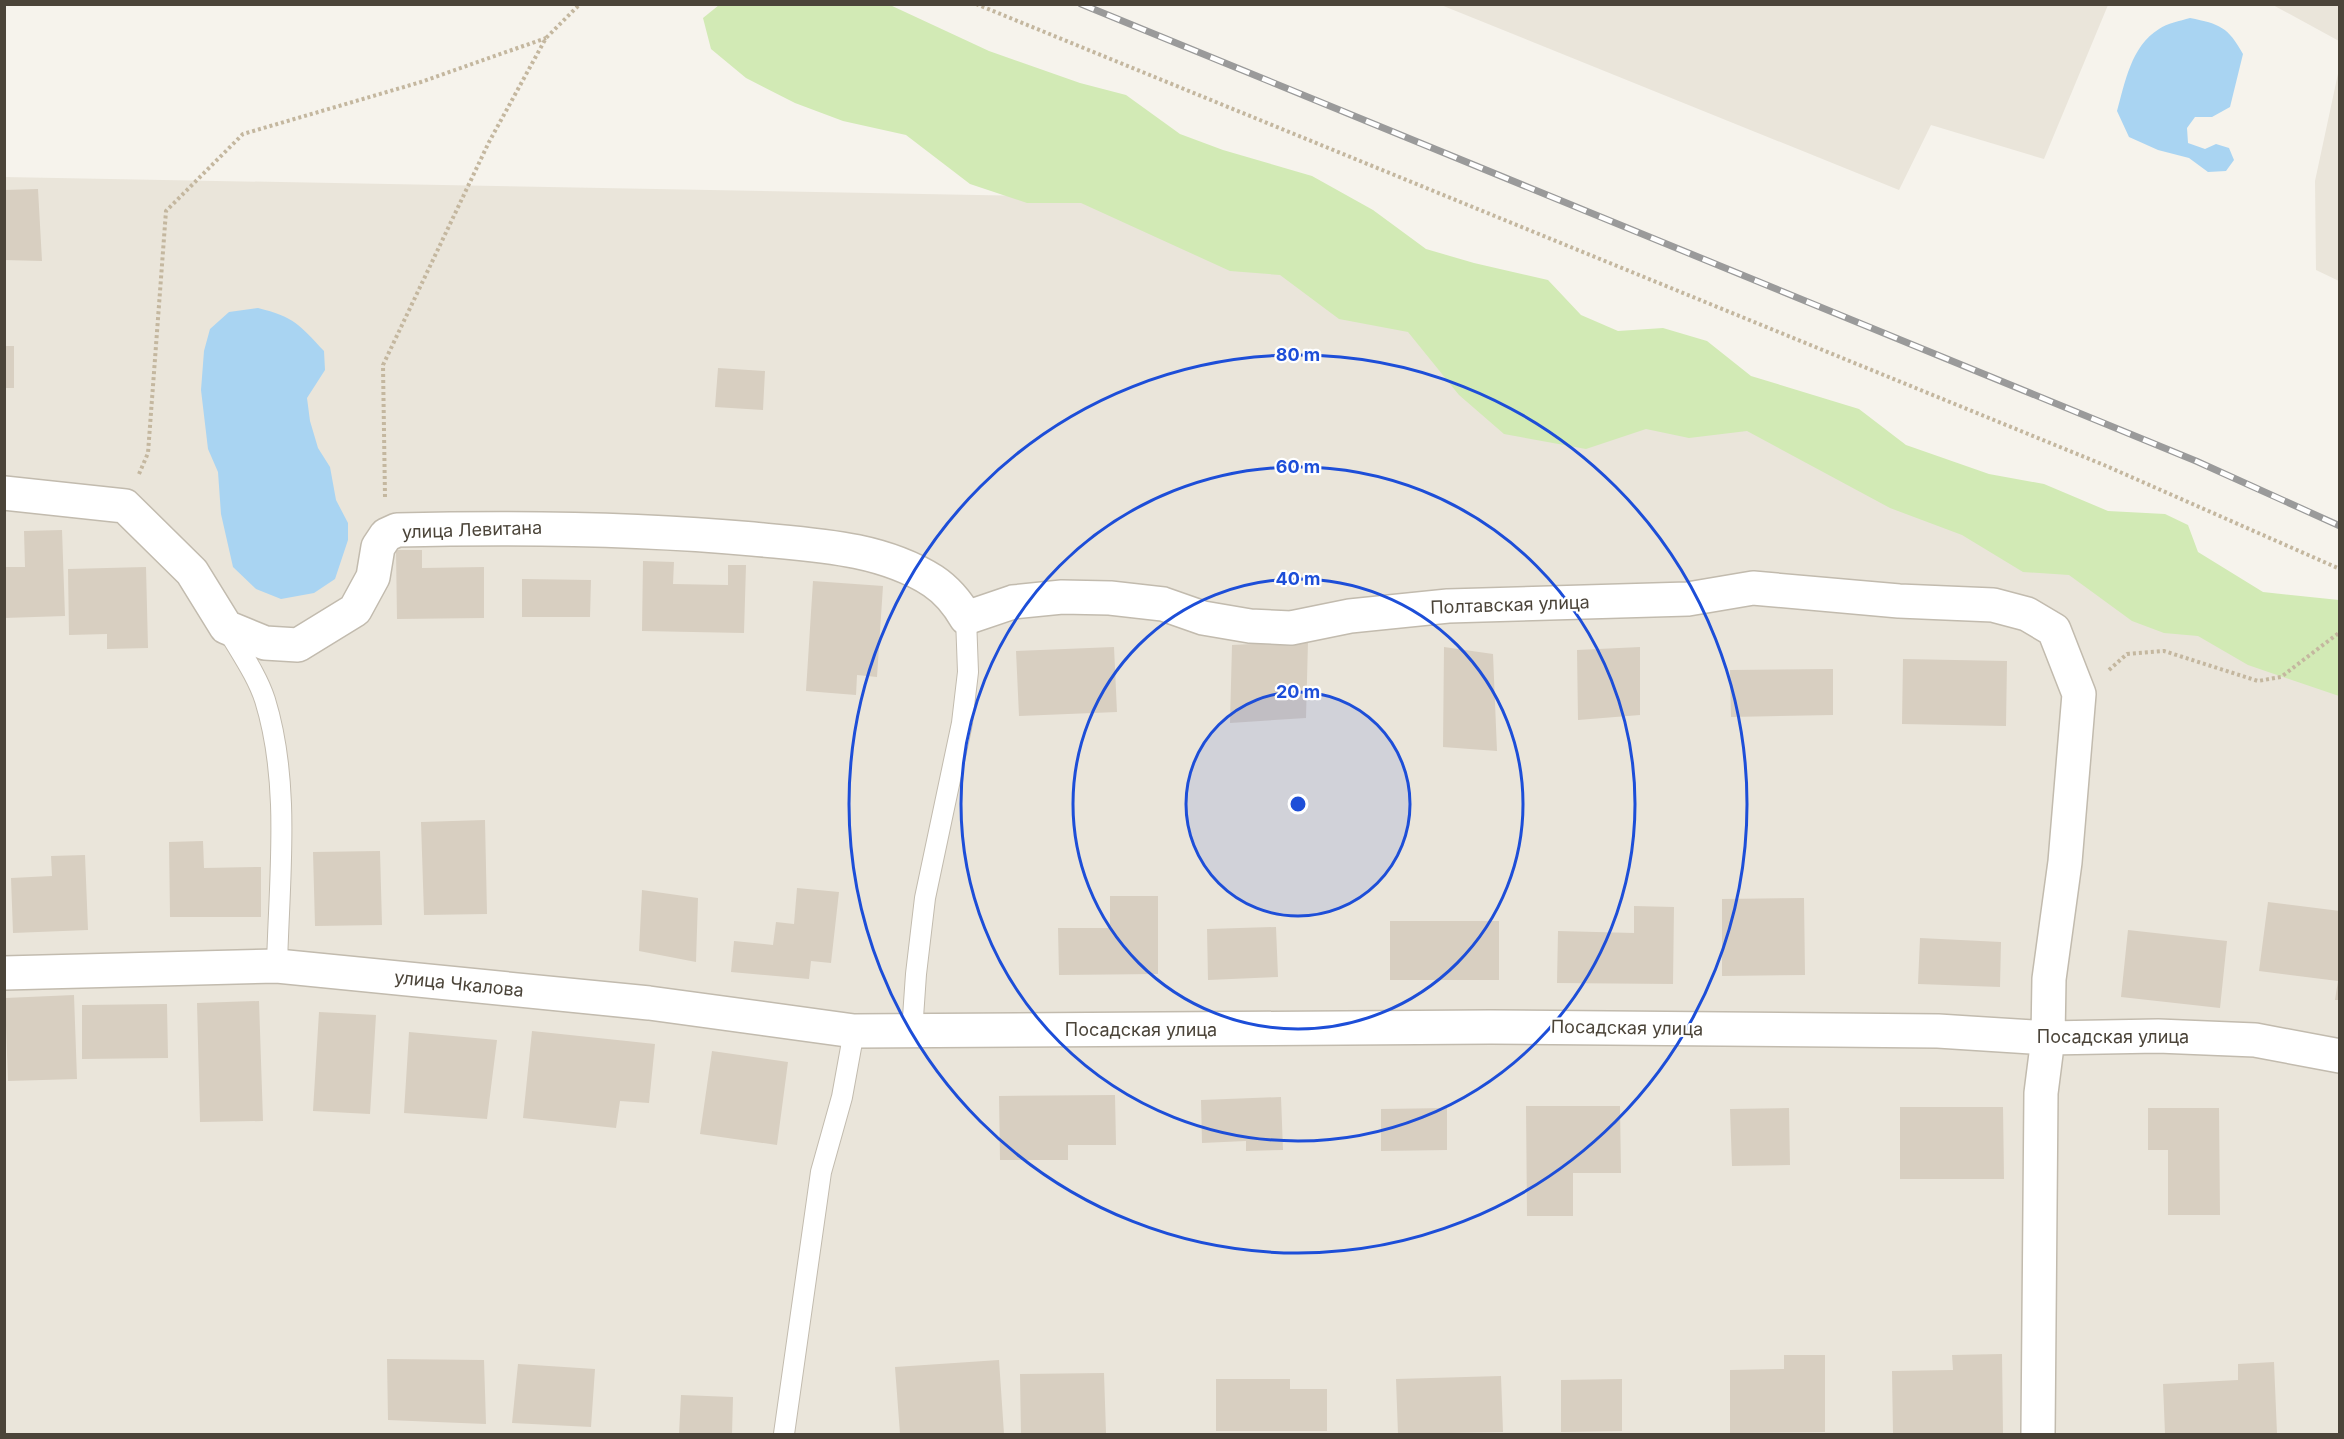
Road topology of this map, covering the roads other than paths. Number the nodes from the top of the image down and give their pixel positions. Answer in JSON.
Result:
{"nodes":[{"id":1,"x":4,"y":493,"type":"edge"},
{"id":2,"x":966,"y":618,"type":"junction"},
{"id":3,"x":226,"y":627,"type":"junction"},
{"id":4,"x":277,"y":966,"type":"junction"},
{"id":5,"x":4,"y":973,"type":"edge"},
{"id":6,"x":854,"y":1031,"type":"junction"},
{"id":7,"x":912,"y":1032,"type":"junction"},
{"id":8,"x":2048,"y":1038,"type":"junction"},
{"id":9,"x":2340,"y":1056,"type":"edge"},
{"id":10,"x":784,"y":1434,"type":"edge"},
{"id":11,"x":2038,"y":1434,"type":"edge"}],
"edges":[{"from":1,"to":3,"type":"street"},
{"from":2,"to":3,"type":"street","name":"улица Левитана"},
{"from":2,"to":7,"type":"lane"},
{"from":2,"to":8,"type":"street","name":"Полтавская улица"},
{"from":3,"to":4,"type":"lane"},
{"from":4,"to":5,"type":"street","name":"улица Чкалова"},
{"from":4,"to":6,"type":"street","name":"улица Чкалова"},
{"from":6,"to":7,"type":"street","name":"улица Чкалова"},
{"from":6,"to":10,"type":"lane"},
{"from":7,"to":8,"type":"street","name":"Посадская улица"},
{"from":8,"to":9,"type":"street","name":"Посадская улица"},
{"from":8,"to":11,"type":"street"}]}
